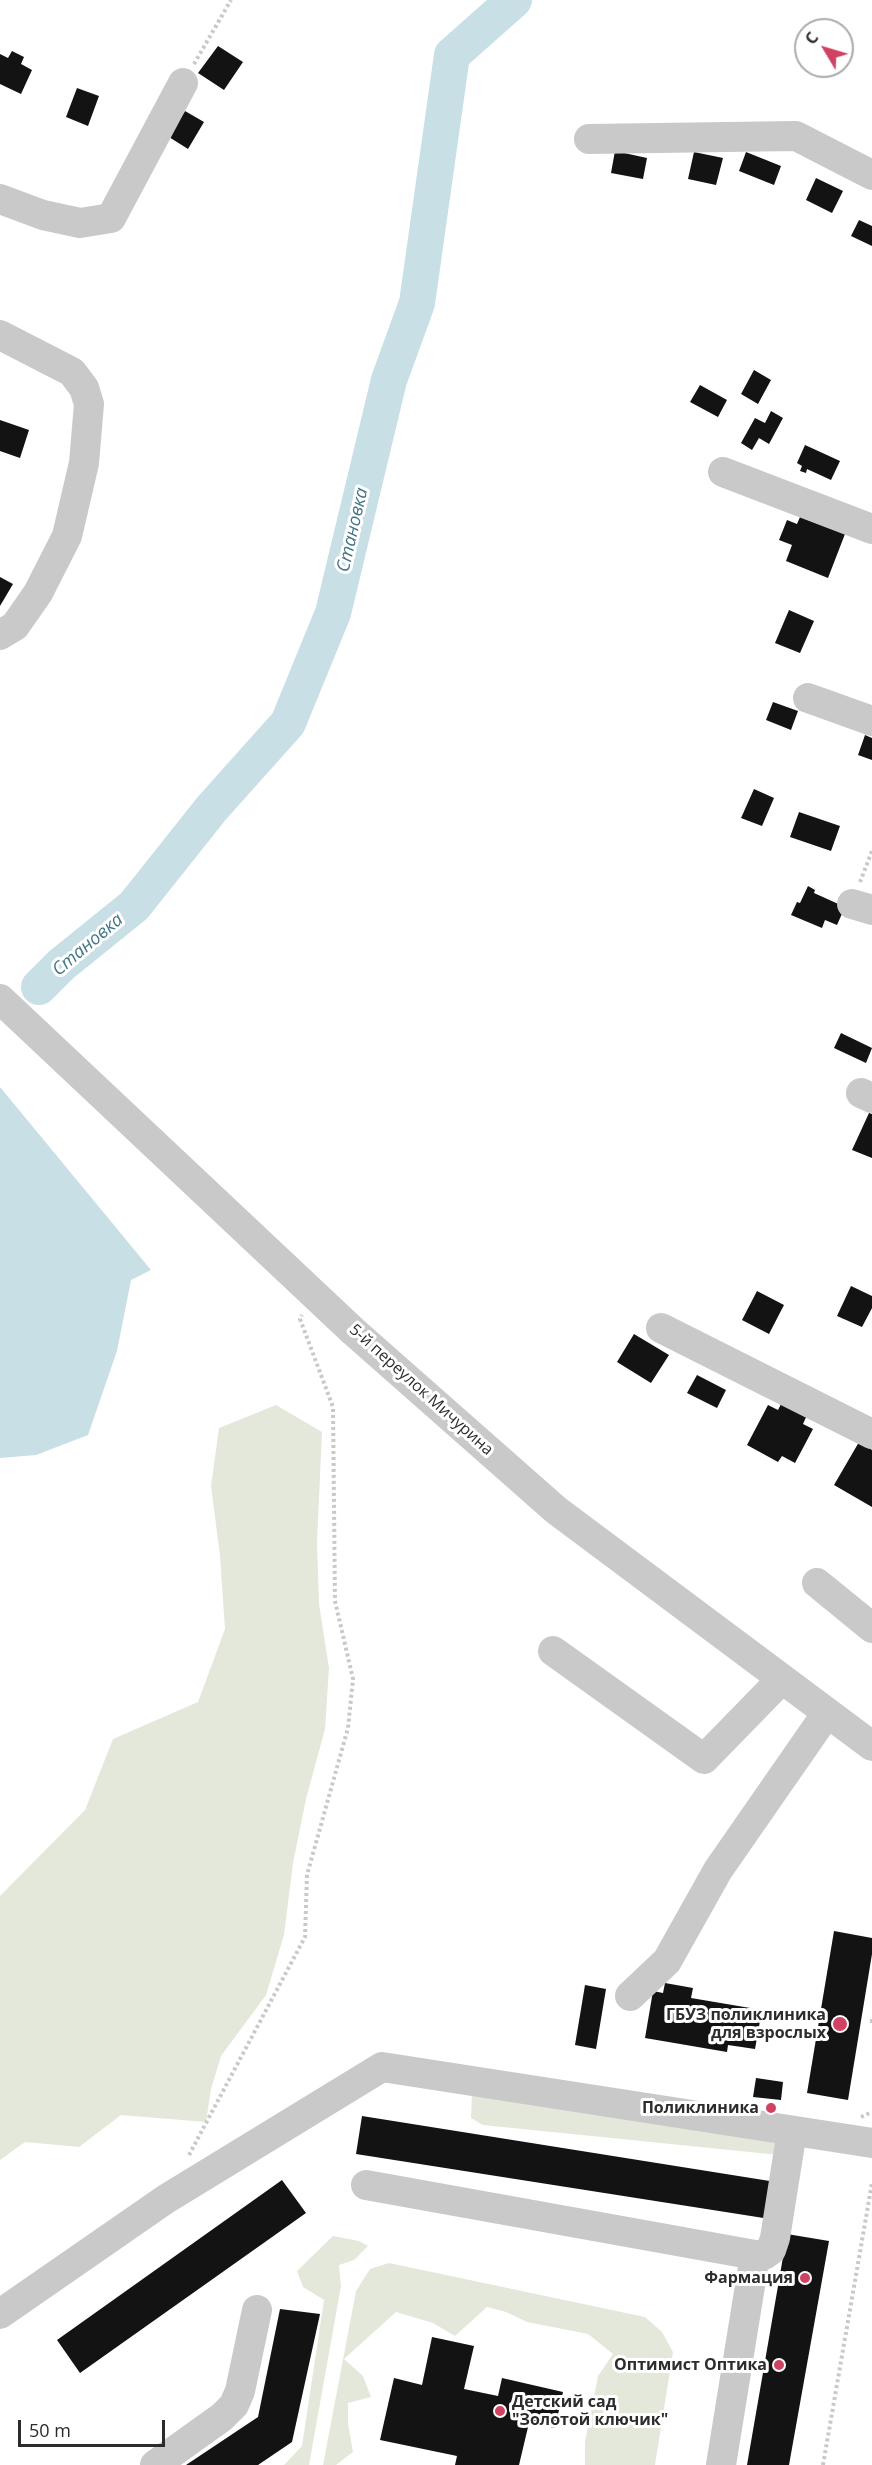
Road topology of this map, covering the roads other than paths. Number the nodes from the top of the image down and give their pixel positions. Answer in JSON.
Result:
{"nodes":[{"id":1,"x":183,"y":83,"type":"road end"},
{"id":2,"x":589,"y":139,"type":"dead end"},
{"id":3,"x":872,"y":175,"type":"edge"},
{"id":4,"x":0,"y":199,"type":"edge"},
{"id":5,"x":0,"y":335,"type":"edge"},
{"id":6,"x":723,"y":472,"type":"dead end"},
{"id":7,"x":872,"y":529,"type":"edge"},
{"id":8,"x":0,"y":635,"type":"edge"},
{"id":9,"x":808,"y":698,"type":"dead end"},
{"id":10,"x":872,"y":721,"type":"edge"},
{"id":11,"x":0,"y":999,"type":"edge"},
{"id":12,"x":661,"y":1328,"type":"dead end"},
{"id":13,"x":872,"y":1434,"type":"edge"},
{"id":14,"x":817,"y":1583,"type":"dead end"},
{"id":15,"x":872,"y":1628,"type":"edge"},
{"id":16,"x":553,"y":1651,"type":"dead end"},
{"id":17,"x":782,"y":1678,"type":"junction"},
{"id":18,"x":827,"y":1713,"type":"junction"},
{"id":19,"x":872,"y":1746,"type":"edge"},
{"id":20,"x":630,"y":1996,"type":"dead end"},
{"id":21,"x":792,"y":2132,"type":"junction"},
{"id":22,"x":872,"y":2143,"type":"edge"},
{"id":23,"x":366,"y":2185,"type":"dead end"},
{"id":24,"x":755,"y":2255,"type":"junction"},
{"id":25,"x":257,"y":2310,"type":"dead end"},
{"id":26,"x":0,"y":2314,"type":"edge"},
{"id":27,"x":155,"y":2465,"type":"edge"},
{"id":28,"x":721,"y":2465,"type":"edge"}],
"edges":[{"from":1,"to":4,"type":"street"},
{"from":2,"to":3,"type":"street"},
{"from":5,"to":8,"type":"street"},
{"from":6,"to":7,"type":"street"},
{"from":9,"to":10,"type":"street"},
{"from":11,"to":17,"type":"street","name":"5-й переулок Мичурина"},
{"from":12,"to":13,"type":"street"},
{"from":14,"to":15,"type":"street"},
{"from":16,"to":17,"type":"street"},
{"from":17,"to":18,"type":"street","name":"5-й переулок Мичурина"},
{"from":18,"to":19,"type":"street","name":"5-й переулок Мичурина"},
{"from":18,"to":20,"type":"street"},
{"from":21,"to":22,"type":"street"},
{"from":21,"to":24,"type":"street"},
{"from":21,"to":26,"type":"street"},
{"from":23,"to":24,"type":"street"},
{"from":24,"to":28,"type":"street"},
{"from":25,"to":27,"type":"street"}]}
